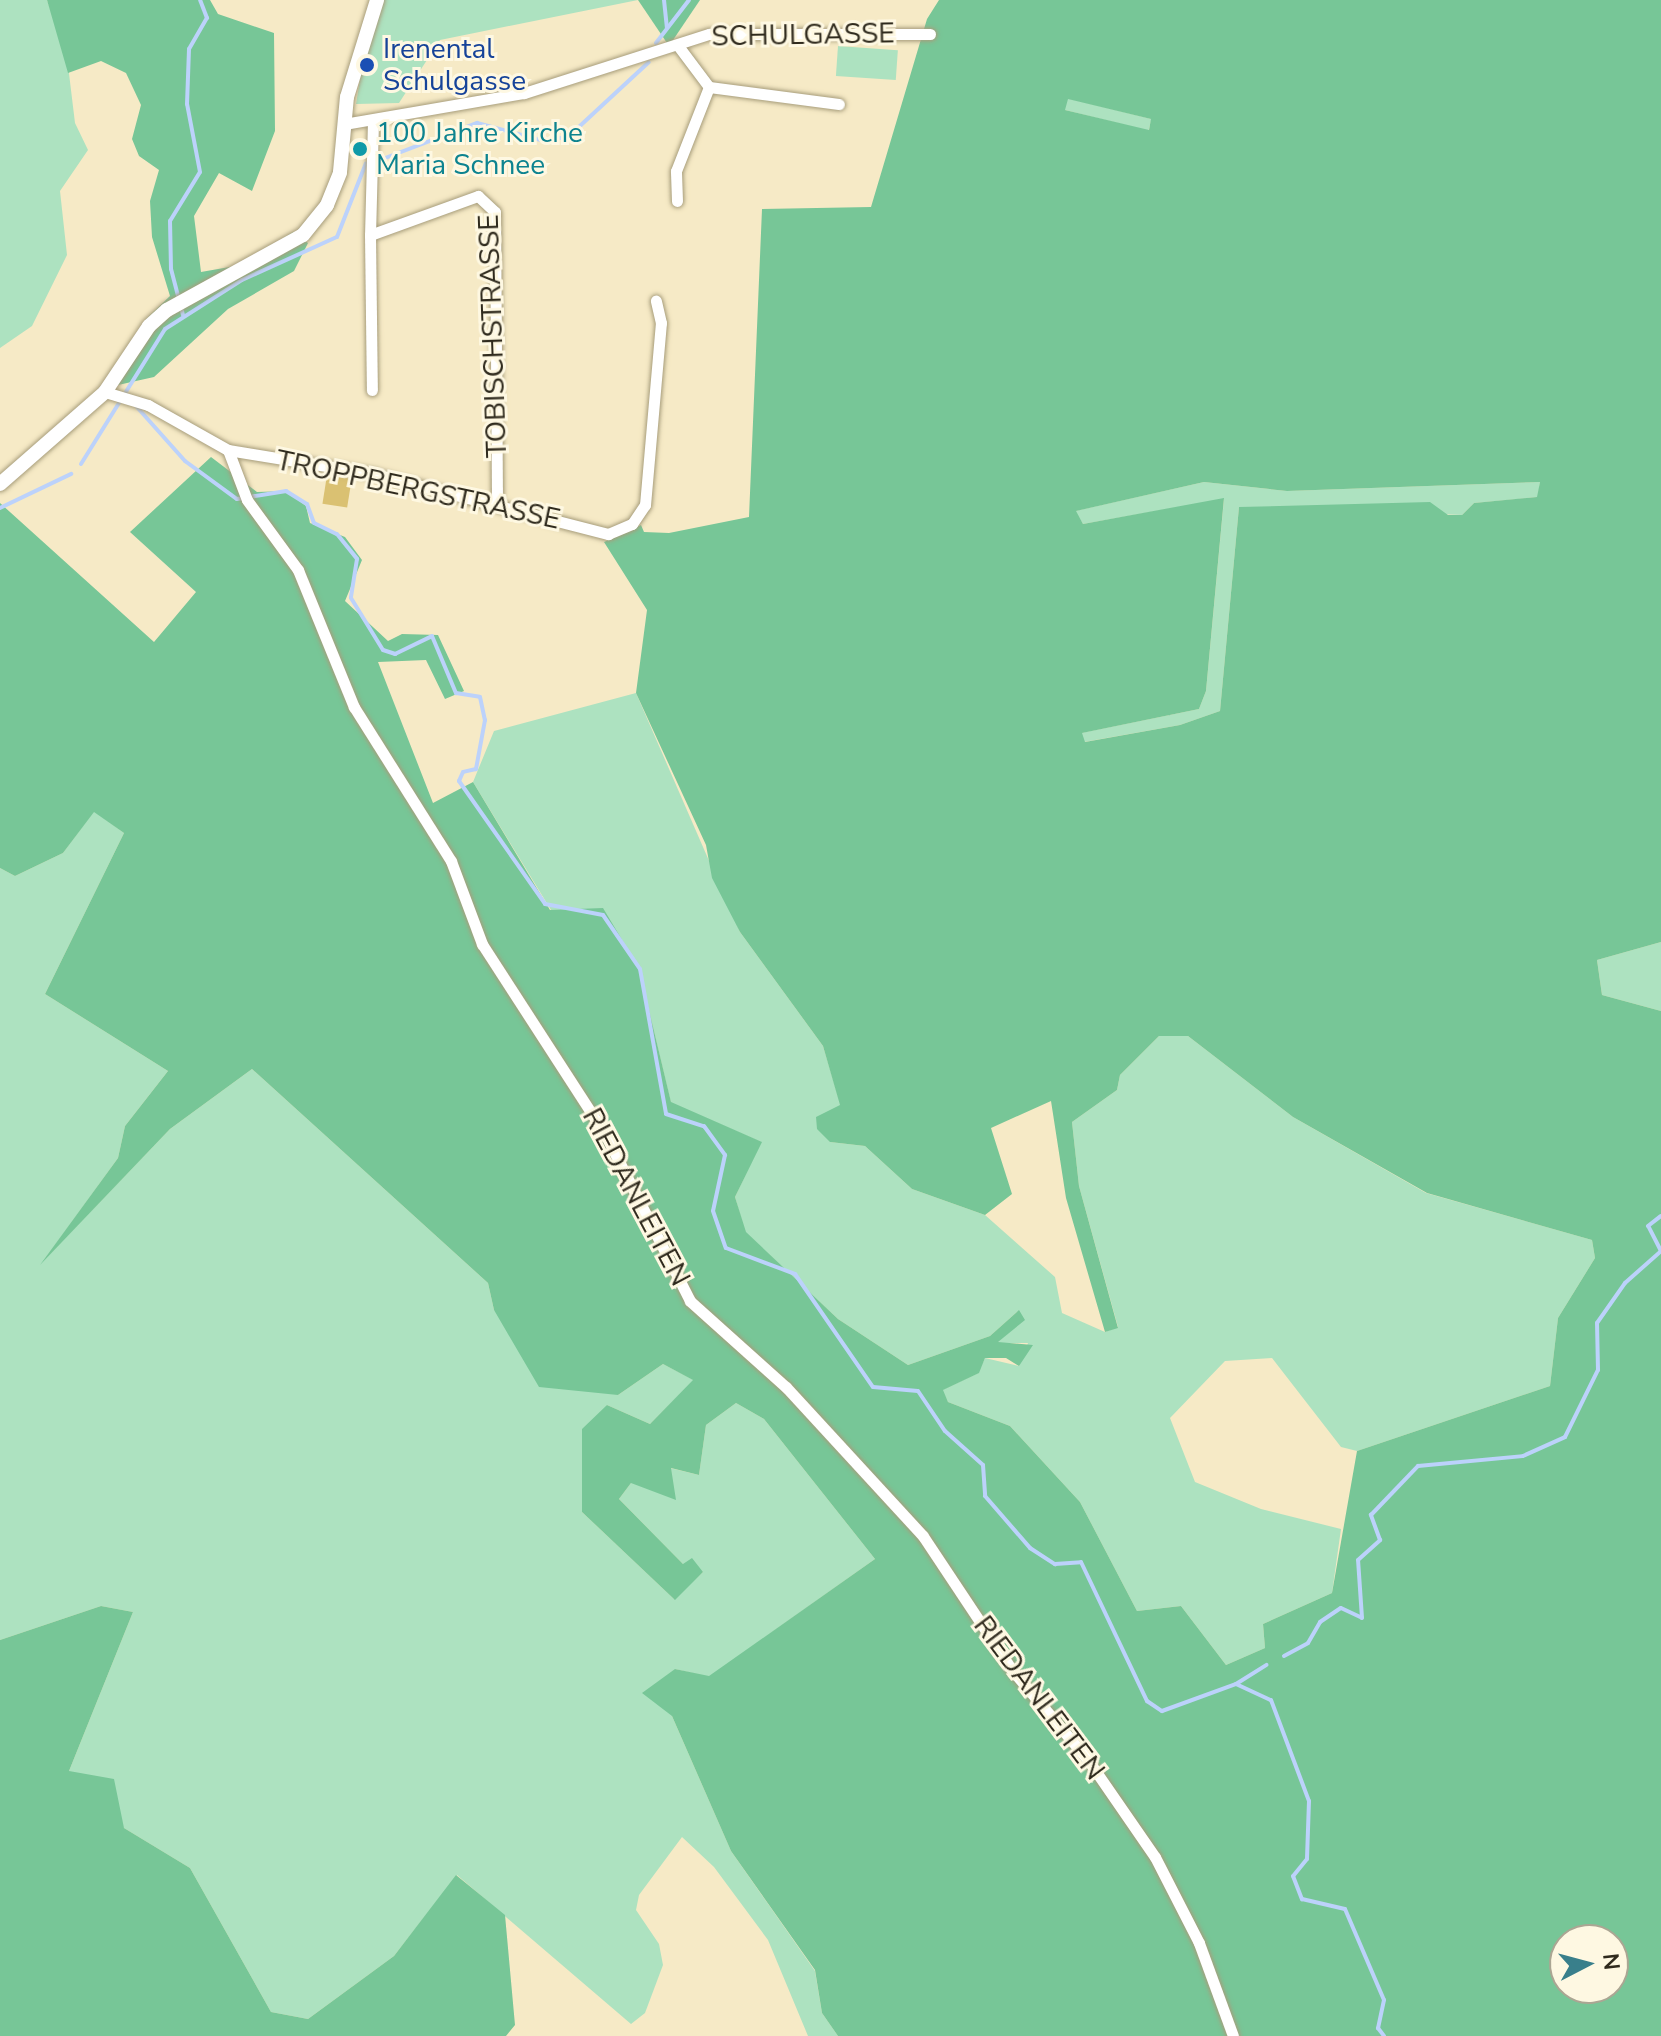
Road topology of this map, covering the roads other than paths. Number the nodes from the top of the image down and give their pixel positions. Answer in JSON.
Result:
{"nodes":[{"id":1,"x":376,"y":0,"type":"edge"},
{"id":2,"x":930,"y":34,"type":"dead end"},
{"id":3,"x":679,"y":47,"type":"junction"},
{"id":4,"x":709,"y":87,"type":"junction"},
{"id":5,"x":839,"y":104,"type":"dead end"},
{"id":6,"x":373,"y":121,"type":"junction"},
{"id":7,"x":344,"y":124,"type":"junction"},
{"id":8,"x":677,"y":201,"type":"dead end"},
{"id":9,"x":370,"y":235,"type":"junction"},
{"id":10,"x":656,"y":301,"type":"dead end"},
{"id":11,"x":372,"y":390,"type":"dead end"},
{"id":12,"x":111,"y":393,"type":"junction"},
{"id":13,"x":228,"y":450,"type":"junction"},
{"id":14,"x":0,"y":484,"type":"edge"},
{"id":15,"x":497,"y":503,"type":"junction"},
{"id":16,"x":1233,"y":2036,"type":"edge"}],
"edges":[{"from":1,"to":7,"type":"street"},
{"from":2,"to":3,"type":"street","name":"SCHULGASSE"},
{"from":3,"to":4,"type":"street","name":"SCHULGASSE"},
{"from":3,"to":6,"type":"street","name":"SCHULGASSE"},
{"from":4,"to":5,"type":"street","name":"SCHULGASSE"},
{"from":4,"to":8,"type":"street","name":"SCHULGASSE"},
{"from":6,"to":7,"type":"street","name":"SCHULGASSE"},
{"from":6,"to":9,"type":"street"},
{"from":7,"to":12,"type":"street"},
{"from":9,"to":11,"type":"street"},
{"from":9,"to":15,"type":"street","name":"TOBISCHSTRASSE"},
{"from":10,"to":15,"type":"street","name":"TROPPBERGSTRASSE"},
{"from":12,"to":13,"type":"street"},
{"from":12,"to":14,"type":"street"},
{"from":13,"to":15,"type":"street","name":"TROPPBERGSTRASSE"},
{"from":13,"to":16,"type":"street","name":"RIEDANLEITEN"}]}
